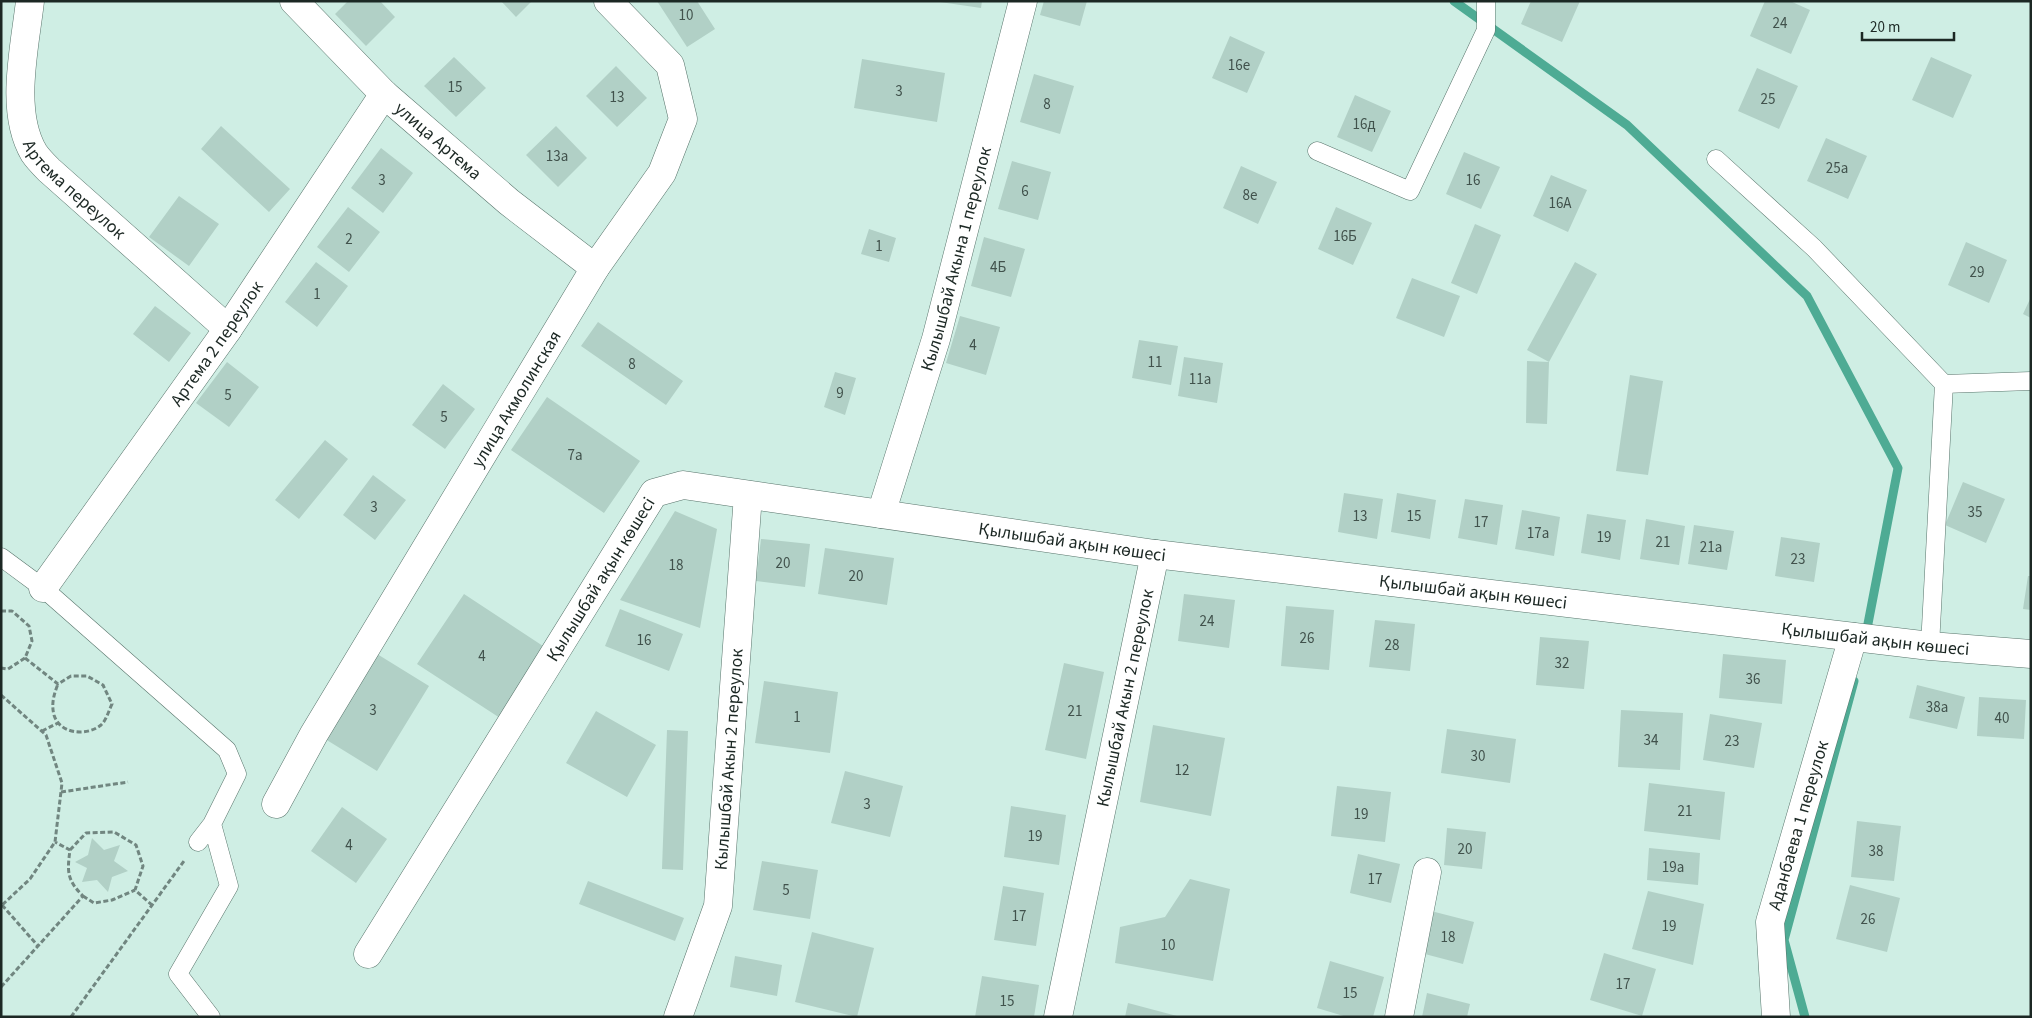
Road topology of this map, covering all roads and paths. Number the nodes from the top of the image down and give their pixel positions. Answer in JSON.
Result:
{"nodes":[{"id":1,"x":30,"y":1,"type":"edge"},
{"id":2,"x":294,"y":1,"type":"edge"},
{"id":3,"x":608,"y":1,"type":"edge"},
{"id":4,"x":1023,"y":1,"type":"edge"},
{"id":5,"x":1486,"y":1,"type":"edge"},
{"id":6,"x":384,"y":94,"type":"junction"},
{"id":7,"x":1317,"y":151,"type":"dead end"},
{"id":8,"x":1716,"y":159,"type":"dead end"},
{"id":9,"x":595,"y":268,"type":"junction"},
{"id":10,"x":228,"y":330,"type":"junction"},
{"id":11,"x":2031,"y":381,"type":"edge"},
{"id":12,"x":1944,"y":384,"type":"junction"},
{"id":13,"x":748,"y":495,"type":"junction"},
{"id":14,"x":881,"y":514,"type":"junction"},
{"id":15,"x":1155,"y":554,"type":"junction"},
{"id":16,"x":1,"y":557,"type":"edge"},
{"id":17,"x":43,"y":588,"type":"junction"},
{"id":18,"x":1,"y":611,"type":"edge"},
{"id":19,"x":1853,"y":637,"type":"junction"},
{"id":20,"x":1930,"y":646,"type":"junction"},
{"id":21,"x":2031,"y":654,"type":"edge"},
{"id":22,"x":25,"y":658,"type":"junction"},
{"id":23,"x":1,"y":668,"type":"edge"},
{"id":24,"x":58,"y":684,"type":"junction"},
{"id":25,"x":1,"y":695,"type":"edge"},
{"id":26,"x":58,"y":723,"type":"junction"},
{"id":27,"x":42,"y":732,"type":"junction"},
{"id":28,"x":128,"y":782,"type":"dead end"},
{"id":29,"x":61,"y":792,"type":"junction"},
{"id":30,"x":276,"y":804,"type":"dead end"},
{"id":31,"x":212,"y":824,"type":"junction"},
{"id":32,"x":55,"y":842,"type":"junction"},
{"id":33,"x":198,"y":842,"type":"joint"},
{"id":34,"x":70,"y":850,"type":"junction"},
{"id":35,"x":1427,"y":872,"type":"dead end"},
{"id":36,"x":135,"y":890,"type":"junction"},
{"id":37,"x":83,"y":896,"type":"junction"},
{"id":38,"x":2,"y":905,"type":"edge"},
{"id":39,"x":152,"y":905,"type":"junction"},
{"id":40,"x":38,"y":946,"type":"junction"},
{"id":41,"x":368,"y":954,"type":"dead end"},
{"id":42,"x":1,"y":987,"type":"edge"},
{"id":43,"x":71,"y":1017,"type":"edge"},
{"id":44,"x":211,"y":1017,"type":"edge"},
{"id":45,"x":678,"y":1017,"type":"edge"},
{"id":46,"x":1058,"y":1017,"type":"edge"},
{"id":47,"x":1399,"y":1017,"type":"edge"},
{"id":48,"x":1776,"y":1017,"type":"edge"}],
"edges":[{"from":1,"to":10,"type":"street","name":"Артема переулок"},
{"from":2,"to":6,"type":"street","name":"улица Артема"},
{"from":3,"to":9,"type":"street","name":"улица Акмолинская"},
{"from":4,"to":14,"type":"street","name":"Кылышбай Акына 1 переулок"},
{"from":5,"to":7,"type":"lane"},
{"from":6,"to":9,"type":"street","name":"улица Артема"},
{"from":6,"to":10,"type":"street","name":"Артема 2 переулок"},
{"from":8,"to":12,"type":"lane"},
{"from":9,"to":30,"type":"street","name":"улица Акмолинская"},
{"from":10,"to":17,"type":"street","name":"Артема 2 переулок"},
{"from":11,"to":12,"type":"lane"},
{"from":12,"to":20,"type":"lane"},
{"from":13,"to":14,"type":"street","name":"Қылышбай ақын көшесі"},
{"from":13,"to":41,"type":"street","name":"Қылышбай ақын көшесі"},
{"from":13,"to":45,"type":"street","name":"Кылышбай Акын 2 переулок"},
{"from":14,"to":15,"type":"street","name":"Қылышбай ақын көшесі"},
{"from":15,"to":19,"type":"street","name":"Қылышбай ақын көшесі"},
{"from":15,"to":46,"type":"street","name":"Кылышбай Акын 2 переулок"},
{"from":16,"to":17,"type":"lane"},
{"from":17,"to":31,"type":"lane"},
{"from":18,"to":22,"type":"path"},
{"from":19,"to":20,"type":"street","name":"Қылышбай ақын көшесі"},
{"from":19,"to":48,"type":"street","name":"Аданбаева 1 переулок"},
{"from":20,"to":21,"type":"street","name":"Қылышбай ақын көшесі"},
{"from":22,"to":23,"type":"path"},
{"from":22,"to":24,"type":"path"},
{"from":24,"to":26,"type":"path"},
{"from":24,"to":26,"type":"path"},
{"from":25,"to":27,"type":"path"},
{"from":26,"to":27,"type":"path"},
{"from":27,"to":29,"type":"path"},
{"from":28,"to":29,"type":"path"},
{"from":29,"to":32,"type":"path"},
{"from":31,"to":33,"type":"lane"},
{"from":31,"to":44,"type":"lane"},
{"from":32,"to":34,"type":"path"},
{"from":32,"to":38,"type":"path"},
{"from":33,"to":39,"type":"path"},
{"from":34,"to":36,"type":"path"},
{"from":34,"to":37,"type":"path"},
{"from":35,"to":47,"type":"street"},
{"from":36,"to":37,"type":"path"},
{"from":36,"to":39,"type":"path"},
{"from":37,"to":40,"type":"path"},
{"from":38,"to":40,"type":"path"},
{"from":39,"to":43,"type":"path"},
{"from":40,"to":42,"type":"path"}]}
